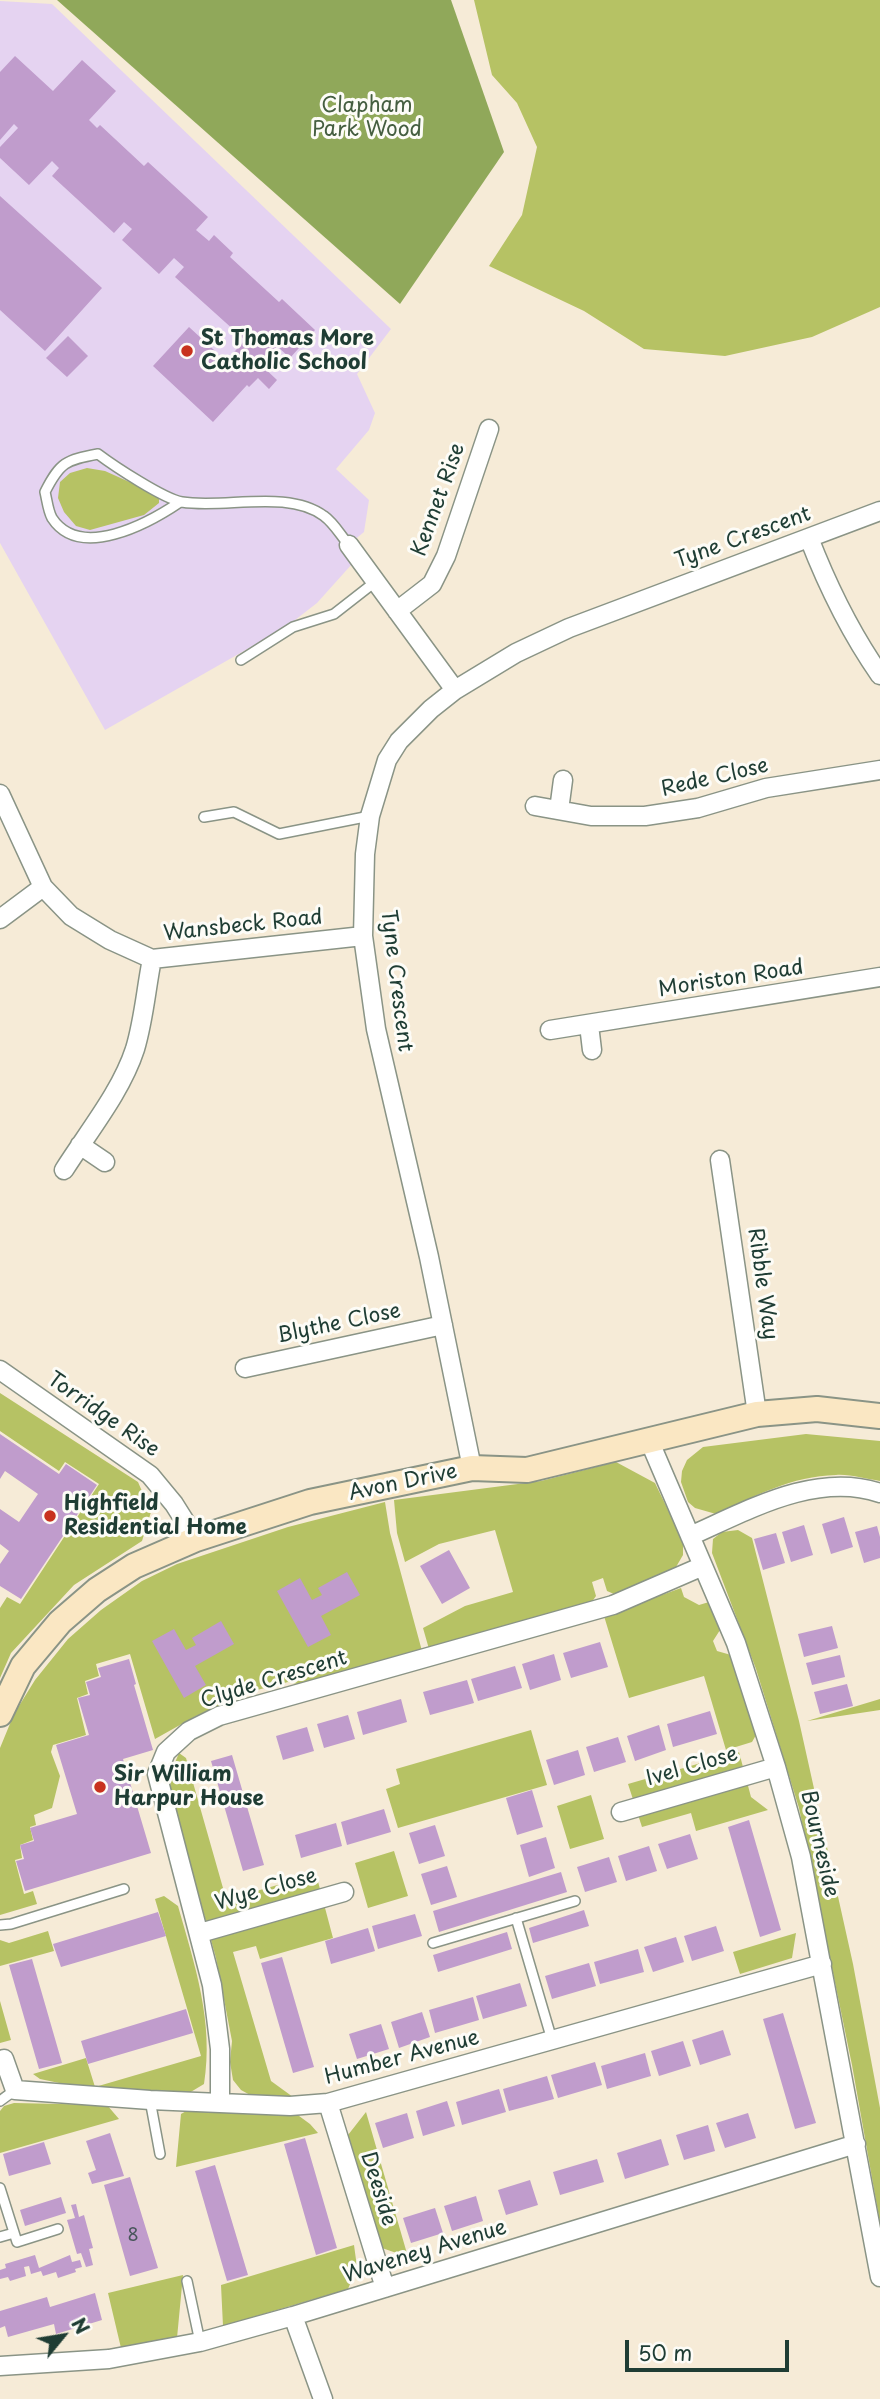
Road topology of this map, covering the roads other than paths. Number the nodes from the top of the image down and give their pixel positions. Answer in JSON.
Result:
{"nodes":[{"id":1,"x":489,"y":429,"type":"dead end"},
{"id":2,"x":180,"y":502,"type":"junction"},
{"id":3,"x":880,"y":511,"type":"edge"},
{"id":4,"x":808,"y":538,"type":"junction"},
{"id":5,"x":349,"y":545,"type":"joint"},
{"id":6,"x":376,"y":582,"type":"junction"},
{"id":7,"x":397,"y":611,"type":"junction"},
{"id":8,"x":242,"y":660,"type":"dead end"},
{"id":9,"x":880,"y":675,"type":"edge"},
{"id":10,"x":455,"y":690,"type":"junction"},
{"id":11,"x":880,"y":770,"type":"edge"},
{"id":12,"x":563,"y":780,"type":"dead end"},
{"id":13,"x":0,"y":794,"type":"edge"},
{"id":14,"x":535,"y":806,"type":"dead end"},
{"id":15,"x":559,"y":810,"type":"junction"},
{"id":16,"x":370,"y":816,"type":"junction"},
{"id":17,"x":204,"y":817,"type":"dead end"},
{"id":18,"x":43,"y":887,"type":"junction"},
{"id":19,"x":0,"y":919,"type":"edge"},
{"id":20,"x":363,"y":936,"type":"junction"},
{"id":21,"x":152,"y":959,"type":"junction"},
{"id":22,"x":880,"y":977,"type":"edge"},
{"id":23,"x":589,"y":1025,"type":"junction"},
{"id":24,"x":550,"y":1030,"type":"dead end"},
{"id":25,"x":593,"y":1050,"type":"dead end"},
{"id":26,"x":80,"y":1145,"type":"junction"},
{"id":27,"x":720,"y":1160,"type":"dead end"},
{"id":28,"x":105,"y":1162,"type":"dead end"},
{"id":29,"x":64,"y":1170,"type":"dead end"},
{"id":30,"x":443,"y":1325,"type":"junction"},
{"id":31,"x":245,"y":1368,"type":"dead end"},
{"id":32,"x":0,"y":1370,"type":"edge"},
{"id":33,"x":758,"y":1414,"type":"junction"},
{"id":34,"x":880,"y":1416,"type":"edge"},
{"id":35,"x":649,"y":1440,"type":"junction"},
{"id":36,"x":472,"y":1468,"type":"junction"},
{"id":37,"x":880,"y":1493,"type":"edge"},
{"id":38,"x":691,"y":1536,"type":"junction"},
{"id":39,"x":196,"y":1539,"type":"junction"},
{"id":40,"x":703,"y":1566,"type":"junction"},
{"id":41,"x":0,"y":1714,"type":"edge"},
{"id":42,"x":776,"y":1767,"type":"junction"},
{"id":43,"x":621,"y":1812,"type":"dead end"},
{"id":44,"x":124,"y":1889,"type":"dead end"},
{"id":45,"x":344,"y":1892,"type":"dead end"},
{"id":46,"x":575,"y":1901,"type":"dead end"},
{"id":47,"x":516,"y":1918,"type":"junction"},
{"id":48,"x":0,"y":1925,"type":"edge"},
{"id":49,"x":200,"y":1933,"type":"junction"},
{"id":50,"x":433,"y":1942,"type":"dead end"},
{"id":51,"x":822,"y":1964,"type":"junction"},
{"id":52,"x":552,"y":2040,"type":"junction"},
{"id":53,"x":4,"y":2059,"type":"dead end"},
{"id":54,"x":7,"y":2095,"type":"edge"},
{"id":55,"x":150,"y":2100,"type":"junction"},
{"id":56,"x":220,"y":2102,"type":"junction"},
{"id":57,"x":328,"y":2104,"type":"junction"},
{"id":58,"x":856,"y":2144,"type":"junction"},
{"id":59,"x":160,"y":2154,"type":"dead end"},
{"id":60,"x":0,"y":2188,"type":"edge"},
{"id":61,"x":58,"y":2229,"type":"dead end"},
{"id":62,"x":14,"y":2233,"type":"junction"},
{"id":63,"x":0,"y":2238,"type":"edge"},
{"id":64,"x":880,"y":2277,"type":"edge"},
{"id":65,"x":187,"y":2281,"type":"dead end"},
{"id":66,"x":385,"y":2288,"type":"junction"},
{"id":67,"x":293,"y":2316,"type":"junction"},
{"id":68,"x":200,"y":2342,"type":"junction"},
{"id":69,"x":0,"y":2366,"type":"edge"},
{"id":70,"x":323,"y":2399,"type":"edge"}],
"edges":[{"from":1,"to":7,"type":"street","name":"Kennet Rise"},
{"from":2,"to":2,"type":"lane"},
{"from":2,"to":5,"type":"lane"},
{"from":3,"to":4,"type":"street","name":"Tyne Crescent"},
{"from":4,"to":9,"type":"street"},
{"from":4,"to":10,"type":"street","name":"Tyne Crescent"},
{"from":5,"to":6,"type":"street"},
{"from":6,"to":7,"type":"street"},
{"from":6,"to":8,"type":"lane"},
{"from":7,"to":10,"type":"street"},
{"from":10,"to":16,"type":"street","name":"Tyne Crescent"},
{"from":11,"to":15,"type":"street","name":"Rede Close"},
{"from":12,"to":15,"type":"street"},
{"from":13,"to":18,"type":"street","name":"Wansbeck Road"},
{"from":14,"to":15,"type":"street","name":"Rede Close"},
{"from":16,"to":17,"type":"lane"},
{"from":16,"to":20,"type":"street","name":"Tyne Crescent"},
{"from":18,"to":19,"type":"street"},
{"from":18,"to":21,"type":"street","name":"Wansbeck Road"},
{"from":20,"to":21,"type":"street","name":"Wansbeck Road"},
{"from":20,"to":30,"type":"street","name":"Tyne Crescent"},
{"from":21,"to":26,"type":"street"},
{"from":22,"to":23,"type":"street","name":"Moriston Road"},
{"from":23,"to":24,"type":"street","name":"Moriston Road"},
{"from":23,"to":25,"type":"street"},
{"from":26,"to":28,"type":"street"},
{"from":26,"to":29,"type":"street"},
{"from":27,"to":33,"type":"street","name":"Ribble Way"},
{"from":30,"to":31,"type":"street","name":"Blythe Close"},
{"from":30,"to":36,"type":"street","name":"Tyne Crescent"},
{"from":32,"to":39,"type":"street","name":"Torridge Rise"},
{"from":33,"to":34,"type":"street","name":"Avon Drive"},
{"from":33,"to":35,"type":"street","name":"Avon Drive"},
{"from":35,"to":36,"type":"street","name":"Avon Drive"},
{"from":35,"to":38,"type":"street","name":"Bourneside"},
{"from":36,"to":39,"type":"street","name":"Avon Drive"},
{"from":37,"to":38,"type":"street"},
{"from":38,"to":40,"type":"street","name":"Bourneside"},
{"from":39,"to":41,"type":"street","name":"Avon Drive"},
{"from":40,"to":42,"type":"street","name":"Bourneside"},
{"from":40,"to":49,"type":"street","name":"Clyde Crescent"},
{"from":42,"to":43,"type":"street","name":"Ivel Close"},
{"from":42,"to":51,"type":"street","name":"Bourneside"},
{"from":44,"to":48,"type":"lane"},
{"from":45,"to":49,"type":"street","name":"Wye Close"},
{"from":46,"to":47,"type":"lane"},
{"from":47,"to":50,"type":"lane"},
{"from":47,"to":52,"type":"lane"},
{"from":49,"to":56,"type":"street","name":"Clyde Crescent"},
{"from":51,"to":52,"type":"street","name":"Humber Avenue"},
{"from":51,"to":58,"type":"street","name":"Bourneside"},
{"from":52,"to":57,"type":"street","name":"Humber Avenue"},
{"from":53,"to":54,"type":"street","name":"Humber Avenue"},
{"from":54,"to":55,"type":"street","name":"Humber Avenue"},
{"from":55,"to":56,"type":"street","name":"Humber Avenue"},
{"from":55,"to":59,"type":"lane"},
{"from":56,"to":57,"type":"street","name":"Humber Avenue"},
{"from":57,"to":66,"type":"street","name":"Deeside"},
{"from":58,"to":64,"type":"street","name":"Bourneside"},
{"from":58,"to":66,"type":"street","name":"Waveney Avenue"},
{"from":60,"to":62,"type":"lane"},
{"from":61,"to":62,"type":"lane"},
{"from":62,"to":63,"type":"lane"},
{"from":65,"to":68,"type":"lane"},
{"from":66,"to":67,"type":"street","name":"Waveney Avenue"},
{"from":67,"to":68,"type":"street","name":"Waveney Avenue"},
{"from":67,"to":70,"type":"street"},
{"from":68,"to":69,"type":"street","name":"Waveney Avenue"}]}
